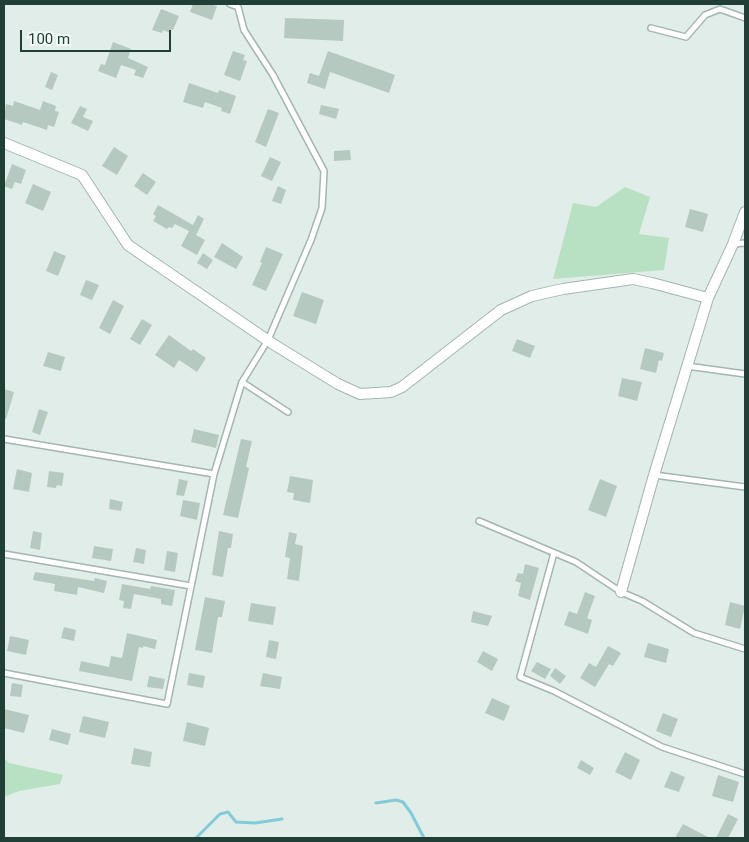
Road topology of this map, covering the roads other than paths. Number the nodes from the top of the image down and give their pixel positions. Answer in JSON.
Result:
{"nodes":[{"id":1,"x":230,"y":4,"type":"edge"},
{"id":2,"x":745,"y":18,"type":"edge"},
{"id":3,"x":652,"y":28,"type":"dead end"},
{"id":4,"x":4,"y":144,"type":"edge"},
{"id":5,"x":745,"y":212,"type":"edge"},
{"id":6,"x":733,"y":244,"type":"junction"},
{"id":7,"x":745,"y":244,"type":"edge"},
{"id":8,"x":708,"y":298,"type":"junction"},
{"id":9,"x":268,"y":340,"type":"junction"},
{"id":10,"x":687,"y":366,"type":"junction"},
{"id":11,"x":745,"y":374,"type":"edge"},
{"id":12,"x":242,"y":382,"type":"junction"},
{"id":13,"x":288,"y":412,"type":"dead end"},
{"id":14,"x":4,"y":439,"type":"edge"},
{"id":15,"x":214,"y":474,"type":"junction"},
{"id":16,"x":654,"y":475,"type":"junction"},
{"id":17,"x":745,"y":487,"type":"edge"},
{"id":18,"x":479,"y":521,"type":"dead end"},
{"id":19,"x":554,"y":553,"type":"junction"},
{"id":20,"x":4,"y":554,"type":"edge"},
{"id":21,"x":191,"y":586,"type":"junction"},
{"id":22,"x":621,"y":592,"type":"junction"},
{"id":23,"x":745,"y":649,"type":"edge"},
{"id":24,"x":4,"y":673,"type":"edge"},
{"id":25,"x":745,"y":774,"type":"edge"}],
"edges":[{"from":1,"to":9,"type":"lane"},
{"from":2,"to":3,"type":"lane"},
{"from":4,"to":9,"type":"street"},
{"from":5,"to":6,"type":"street"},
{"from":6,"to":7,"type":"lane"},
{"from":6,"to":8,"type":"street"},
{"from":8,"to":9,"type":"street"},
{"from":8,"to":10,"type":"street"},
{"from":9,"to":12,"type":"lane"},
{"from":10,"to":11,"type":"lane"},
{"from":10,"to":16,"type":"street"},
{"from":12,"to":13,"type":"lane"},
{"from":12,"to":15,"type":"lane"},
{"from":14,"to":15,"type":"lane"},
{"from":15,"to":21,"type":"lane"},
{"from":16,"to":17,"type":"lane"},
{"from":16,"to":22,"type":"street"},
{"from":18,"to":19,"type":"lane"},
{"from":19,"to":22,"type":"lane"},
{"from":19,"to":25,"type":"lane"},
{"from":20,"to":21,"type":"lane"},
{"from":21,"to":24,"type":"lane"},
{"from":22,"to":23,"type":"lane"}]}
